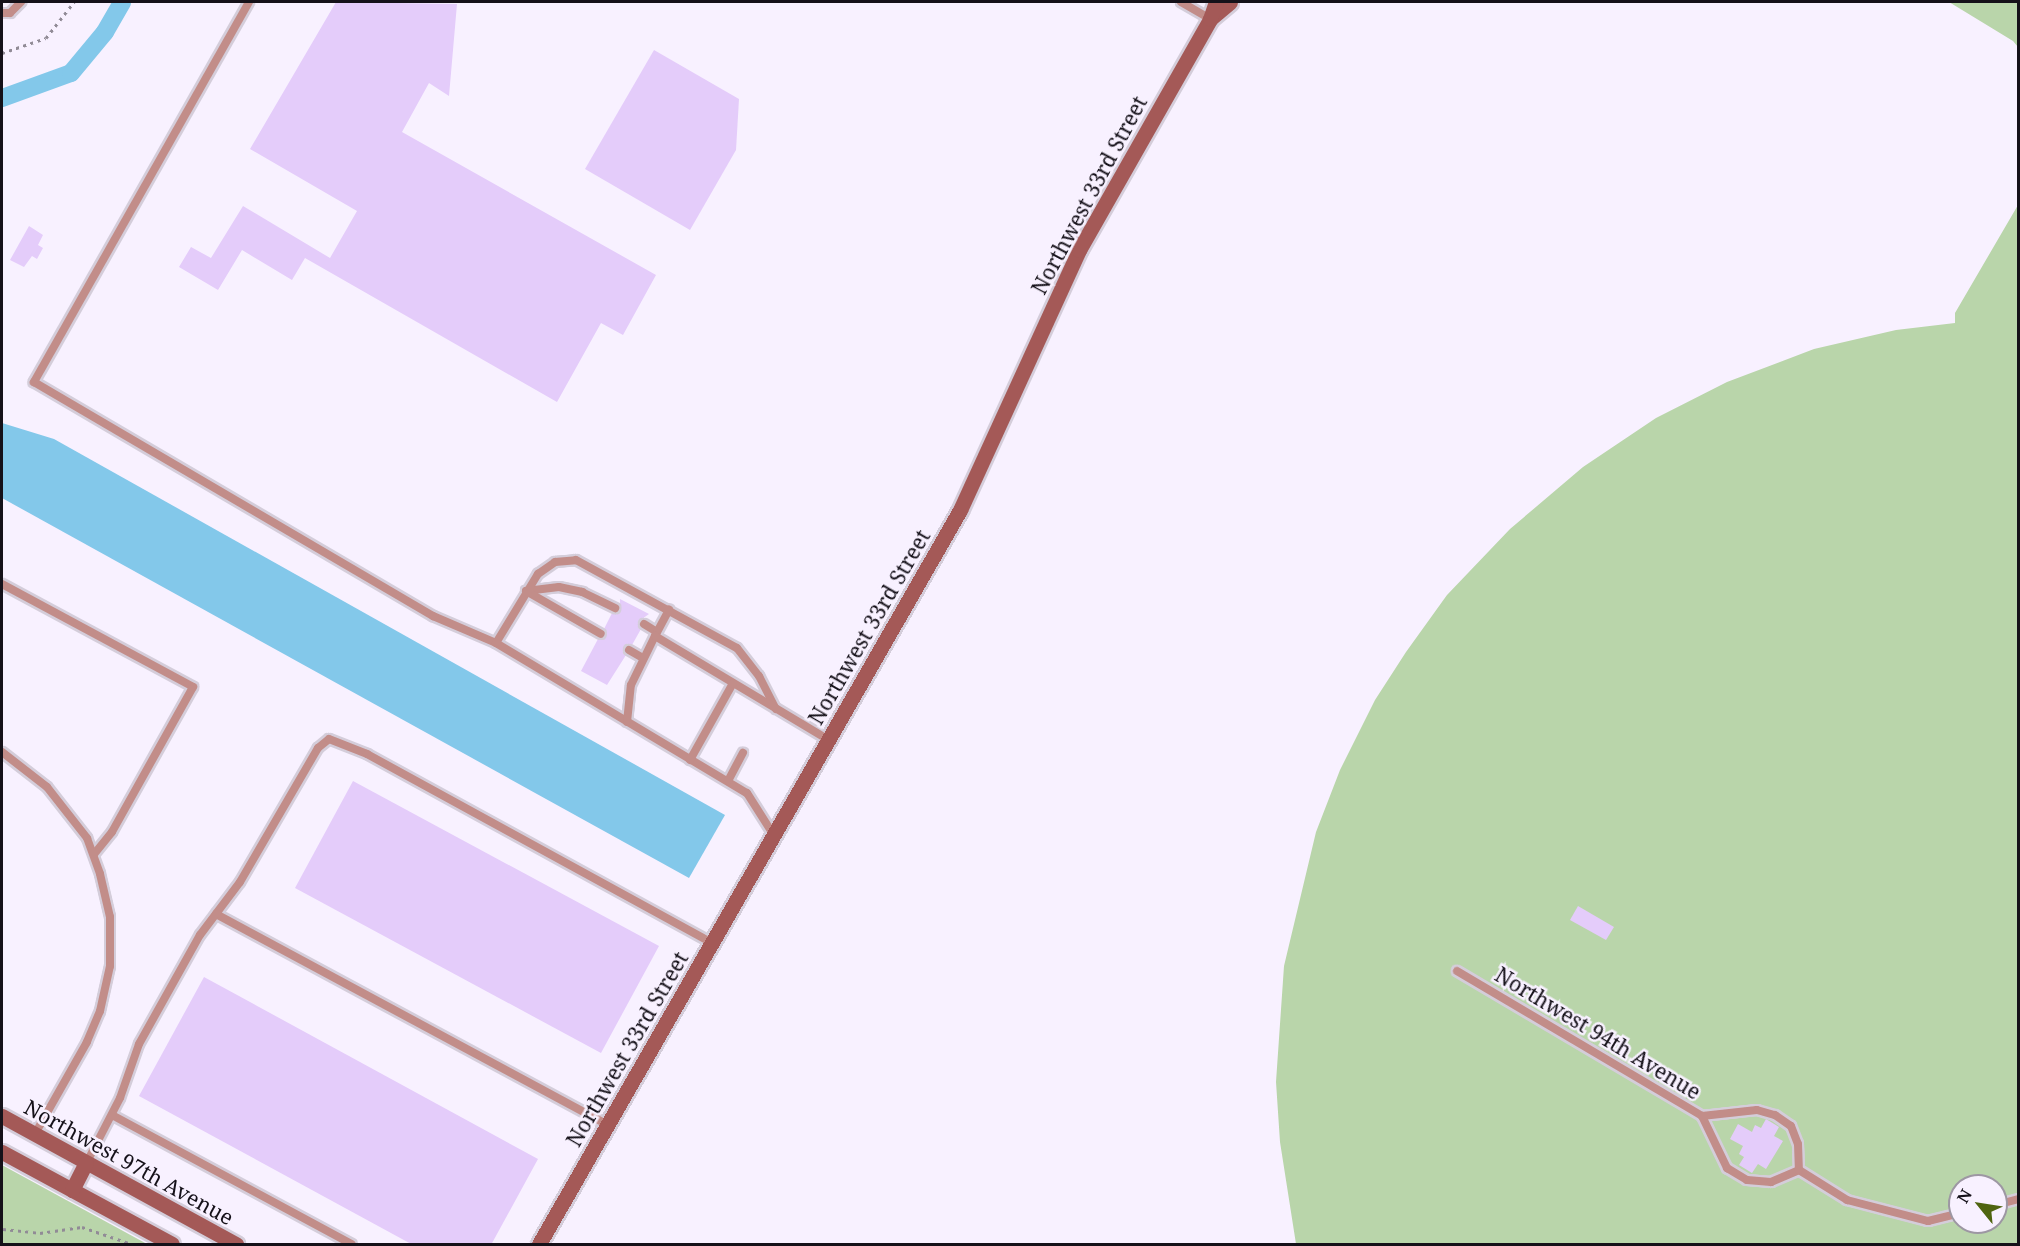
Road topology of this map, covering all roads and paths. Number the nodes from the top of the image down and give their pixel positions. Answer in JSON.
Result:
{"nodes":[{"id":1,"x":21,"y":2,"type":"edge"},
{"id":2,"x":74,"y":2,"type":"edge"},
{"id":3,"x":249,"y":2,"type":"edge"},
{"id":4,"x":1181,"y":2,"type":"edge"},
{"id":5,"x":1216,"y":2,"type":"edge"},
{"id":6,"x":1230,"y":2,"type":"edge"},
{"id":7,"x":2,"y":13,"type":"edge"},
{"id":8,"x":1210,"y":18,"type":"junction"},
{"id":9,"x":2,"y":53,"type":"edge"},
{"id":10,"x":2,"y":584,"type":"edge"},
{"id":11,"x":526,"y":591,"type":"junction"},
{"id":12,"x":615,"y":608,"type":"dead end"},
{"id":13,"x":669,"y":610,"type":"junction"},
{"id":14,"x":644,"y":624,"type":"dead end"},
{"id":15,"x":601,"y":634,"type":"dead end"},
{"id":16,"x":656,"y":634,"type":"junction"},
{"id":17,"x":496,"y":644,"type":"junction"},
{"id":18,"x":629,"y":650,"type":"dead end"},
{"id":19,"x":643,"y":658,"type":"junction"},
{"id":20,"x":734,"y":683,"type":"junction"},
{"id":21,"x":776,"y":709,"type":"junction"},
{"id":22,"x":627,"y":722,"type":"junction"},
{"id":23,"x":829,"y":740,"type":"junction"},
{"id":24,"x":2,"y":752,"type":"edge"},
{"id":25,"x":743,"y":753,"type":"dead end"},
{"id":26,"x":690,"y":760,"type":"junction"},
{"id":27,"x":728,"y":781,"type":"junction"},
{"id":28,"x":774,"y":836,"type":"junction"},
{"id":29,"x":94,"y":854,"type":"junction"},
{"id":30,"x":216,"y":914,"type":"junction"},
{"id":31,"x":712,"y":943,"type":"junction"},
{"id":32,"x":1457,"y":971,"type":"dead end"},
{"id":33,"x":112,"y":1114,"type":"junction"},
{"id":34,"x":2,"y":1116,"type":"edge"},
{"id":35,"x":1702,"y":1116,"type":"junction"},
{"id":36,"x":608,"y":1125,"type":"junction"},
{"id":37,"x":35,"y":1134,"type":"junction"},
{"id":38,"x":2,"y":1152,"type":"edge"},
{"id":39,"x":86,"y":1163,"type":"junction"},
{"id":40,"x":1799,"y":1170,"type":"junction"},
{"id":41,"x":72,"y":1190,"type":"junction"},
{"id":42,"x":1948,"y":1216,"type":"edge"},
{"id":43,"x":3,"y":1229,"type":"dead end"},
{"id":44,"x":132,"y":1245,"type":"edge"},
{"id":45,"x":172,"y":1245,"type":"edge"},
{"id":46,"x":236,"y":1245,"type":"edge"},
{"id":47,"x":352,"y":1245,"type":"edge"},
{"id":48,"x":540,"y":1245,"type":"edge"}],
"edges":[{"from":1,"to":7,"type":"lane"},
{"from":2,"to":9,"type":"path"},
{"from":3,"to":17,"type":"lane"},
{"from":4,"to":8,"type":"lane"},
{"from":5,"to":8,"type":"street","name":"Northwest 33rd Street"},
{"from":6,"to":8,"type":"street","name":"Northwest 33rd Street"},
{"from":8,"to":23,"type":"street","name":"Northwest 33rd Street"},
{"from":10,"to":29,"type":"lane"},
{"from":11,"to":12,"type":"lane"},
{"from":11,"to":13,"type":"lane"},
{"from":11,"to":15,"type":"lane"},
{"from":11,"to":17,"type":"lane"},
{"from":13,"to":16,"type":"lane"},
{"from":13,"to":21,"type":"lane"},
{"from":14,"to":16,"type":"lane"},
{"from":16,"to":19,"type":"lane"},
{"from":16,"to":20,"type":"lane"},
{"from":17,"to":22,"type":"lane"},
{"from":18,"to":19,"type":"lane"},
{"from":19,"to":22,"type":"lane"},
{"from":20,"to":21,"type":"lane"},
{"from":20,"to":26,"type":"lane"},
{"from":21,"to":23,"type":"lane"},
{"from":22,"to":26,"type":"lane"},
{"from":23,"to":28,"type":"street","name":"Northwest 33rd Street"},
{"from":24,"to":29,"type":"lane"},
{"from":25,"to":27,"type":"lane"},
{"from":26,"to":27,"type":"lane"},
{"from":27,"to":28,"type":"lane"},
{"from":28,"to":31,"type":"street","name":"Northwest 33rd Street"},
{"from":29,"to":37,"type":"lane"},
{"from":30,"to":31,"type":"lane"},
{"from":30,"to":33,"type":"lane"},
{"from":30,"to":36,"type":"lane"},
{"from":31,"to":36,"type":"street","name":"Northwest 33rd Street"},
{"from":32,"to":35,"type":"lane","name":"Northwest 94th Avenue"},
{"from":33,"to":39,"type":"lane"},
{"from":33,"to":47,"type":"lane"},
{"from":34,"to":37,"type":"street","name":"Northwest 97th Avenue"},
{"from":35,"to":40,"type":"lane","name":"Northwest 94th Avenue"},
{"from":35,"to":40,"type":"lane"},
{"from":36,"to":48,"type":"street","name":"Northwest 33rd Street"},
{"from":37,"to":39,"type":"street","name":"Northwest 97th Avenue"},
{"from":38,"to":41,"type":"street"},
{"from":39,"to":41,"type":"street"},
{"from":39,"to":46,"type":"street","name":"Northwest 97th Avenue"},
{"from":40,"to":42,"type":"lane"},
{"from":41,"to":45,"type":"street"},
{"from":43,"to":44,"type":"path"}]}
